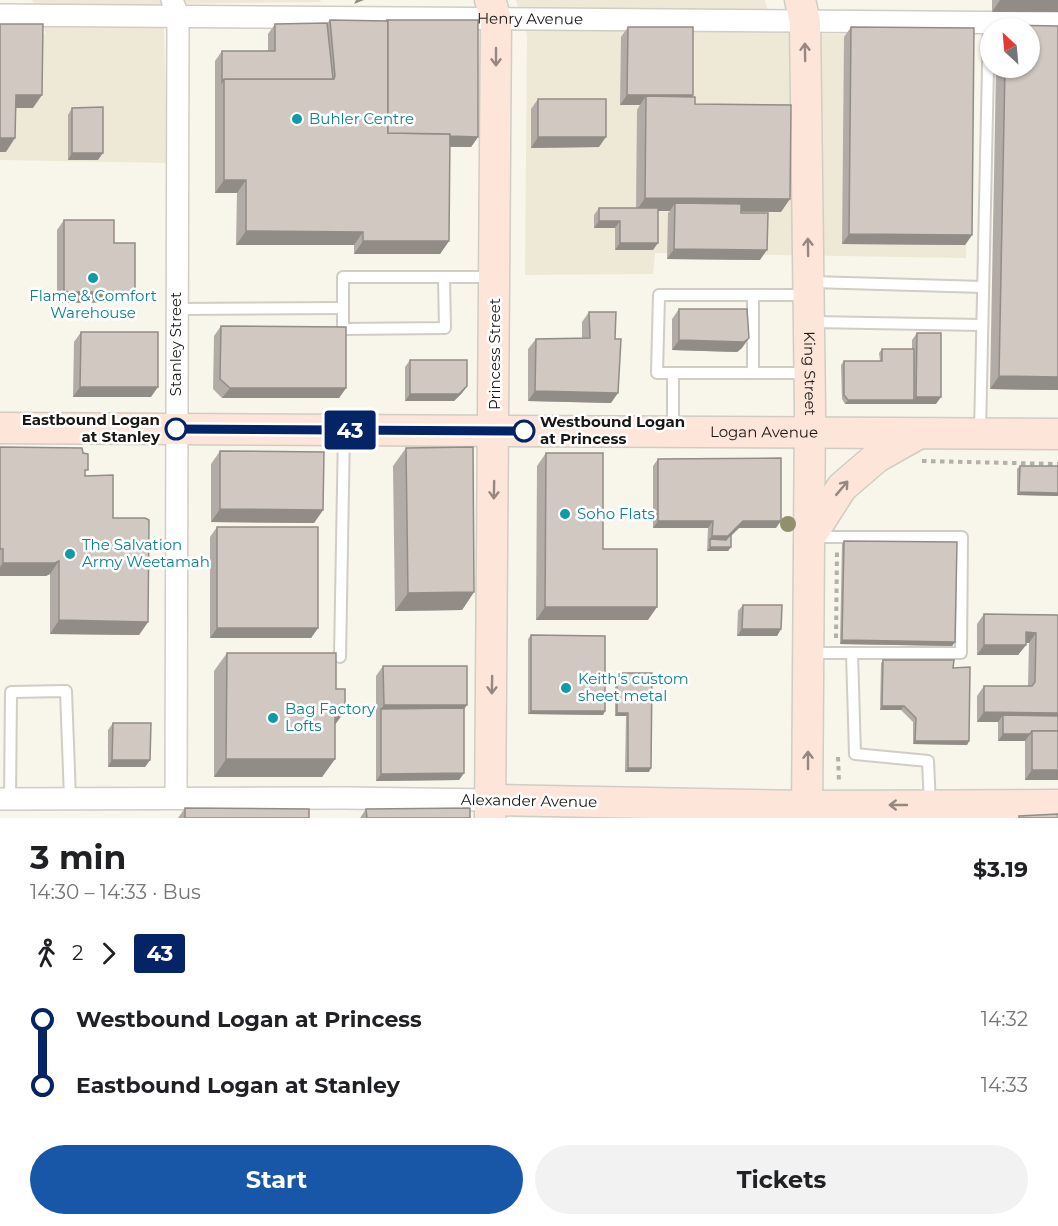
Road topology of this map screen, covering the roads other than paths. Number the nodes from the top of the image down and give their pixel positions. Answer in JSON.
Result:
{"nodes":[{"id":1,"x":175,"y":8,"type":"edge"},
{"id":2,"x":493,"y":9,"type":"edge"},
{"id":3,"x":802,"y":11,"type":"edge"},
{"id":4,"x":0,"y":15,"type":"edge"},
{"id":5,"x":980,"y":21,"type":"edge"},
{"id":6,"x":1040,"y":23,"type":"edge"},
{"id":7,"x":1058,"y":23,"type":"edge"},
{"id":8,"x":988,"y":78,"type":"edge"},
{"id":9,"x":495,"y":277,"type":"junction"},
{"id":10,"x":444,"y":278,"type":"junction"},
{"id":11,"x":983,"y":287,"type":"junction"},
{"id":12,"x":753,"y":296,"type":"junction"},
{"id":13,"x":808,"y":300,"type":"junction"},
{"id":14,"x":343,"y":308,"type":"junction"},
{"id":15,"x":177,"y":309,"type":"junction"},
{"id":16,"x":982,"y":325,"type":"junction"},
{"id":17,"x":673,"y":373,"type":"junction"},
{"id":18,"x":753,"y":373,"type":"junction"},
{"id":19,"x":810,"y":373,"type":"junction"},
{"id":20,"x":0,"y":428,"type":"edge"},
{"id":21,"x":176,"y":429,"type":"junction"},
{"id":22,"x":344,"y":430,"type":"junction"},
{"id":23,"x":495,"y":431,"type":"junction"},
{"id":24,"x":673,"y":432,"type":"junction"},
{"id":25,"x":810,"y":432,"type":"junction"},
{"id":26,"x":980,"y":433,"type":"junction"},
{"id":27,"x":1058,"y":434,"type":"edge"},
{"id":28,"x":920,"y":447,"type":"junction"},
{"id":29,"x":824,"y":537,"type":"junction"},
{"id":30,"x":822,"y":653,"type":"junction"},
{"id":31,"x":852,"y":653,"type":"junction"},
{"id":32,"x":340,"y":657,"type":"dead end"},
{"id":33,"x":70,"y":798,"type":"junction"},
{"id":34,"x":176,"y":798,"type":"junction"},
{"id":35,"x":5,"y":799,"type":"edge"},
{"id":36,"x":930,"y":805,"type":"junction"},
{"id":37,"x":1058,"y":805,"type":"edge"},
{"id":38,"x":490,"y":809,"type":"edge"},
{"id":39,"x":677,"y":811,"type":"edge"},
{"id":40,"x":998,"y":811,"type":"edge"},
{"id":41,"x":807,"y":812,"type":"edge"}],
"edges":[{"from":1,"to":2,"type":"street","name":"Henry Avenue"},
{"from":1,"to":4,"type":"street","name":"Henry Avenue"},
{"from":1,"to":15,"type":"street","name":"Stanley Street"},
{"from":2,"to":3,"type":"street","name":"Henry Avenue"},
{"from":2,"to":9,"type":"main road","name":"Princess Street","one_way":true},
{"from":3,"to":5,"type":"street","name":"Henry Avenue"},
{"from":13,"to":3,"type":"main road","name":"King Street","one_way":true},
{"from":6,"to":7,"type":"street","name":"Henry Avenue"},
{"from":8,"to":11,"type":"lane"},
{"from":9,"to":10,"type":"lane"},
{"from":9,"to":23,"type":"main road","name":"Princess Street"},
{"from":10,"to":14,"type":"lane"},
{"from":10,"to":14,"type":"lane"},
{"from":11,"to":13,"type":"lane"},
{"from":11,"to":16,"type":"lane"},
{"from":12,"to":13,"type":"lane"},
{"from":12,"to":17,"type":"lane"},
{"from":12,"to":18,"type":"lane"},
{"from":13,"to":16,"type":"lane"},
{"from":13,"to":19,"type":"main road","name":"King Street"},
{"from":14,"to":15,"type":"lane"},
{"from":15,"to":21,"type":"street","name":"Stanley Street"},
{"from":16,"to":26,"type":"lane"},
{"from":17,"to":18,"type":"lane"},
{"from":17,"to":24,"type":"lane"},
{"from":18,"to":19,"type":"lane"},
{"from":19,"to":25,"type":"main road","name":"King Street"},
{"from":20,"to":21,"type":"main road","name":"Logan Avenue"},
{"from":21,"to":22,"type":"main road","name":"Logan Avenue"},
{"from":21,"to":34,"type":"street","name":"Stanley Street"},
{"from":22,"to":23,"type":"main road","name":"Logan Avenue"},
{"from":22,"to":32,"type":"lane"},
{"from":23,"to":24,"type":"main road","name":"Logan Avenue"},
{"from":23,"to":38,"type":"main road","name":"Princess Street","one_way":true},
{"from":24,"to":25,"type":"main road","name":"Logan Avenue"},
{"from":25,"to":28,"type":"main road","name":"Logan Avenue"},
{"from":25,"to":29,"type":"main road","name":"King Street"},
{"from":26,"to":27,"type":"main road","name":"Logan Avenue"},
{"from":26,"to":28,"type":"main road","name":"Logan Avenue"},
{"from":29,"to":28,"type":"main road","one_way":true},
{"from":29,"to":30,"type":"main road","name":"King Street"},
{"from":29,"to":31,"type":"lane"},
{"from":30,"to":31,"type":"lane"},
{"from":41,"to":30,"type":"main road","name":"King Street","one_way":true},
{"from":31,"to":36,"type":"lane"},
{"from":33,"to":34,"type":"street","name":"Alexander Avenue"},
{"from":33,"to":35,"type":"street","name":"Alexander Avenue"},
{"from":33,"to":35,"type":"lane"},
{"from":34,"to":38,"type":"street","name":"Alexander Avenue"},
{"from":36,"to":40,"type":"main road","name":"Alexander Avenue"},
{"from":36,"to":41,"type":"main road","name":"Alexander Avenue","one_way":true},
{"from":37,"to":40,"type":"main road","name":"Alexander Avenue"},
{"from":38,"to":39,"type":"main road","name":"Alexander Avenue"},
{"from":39,"to":41,"type":"main road","name":"Alexander Avenue"}]}
